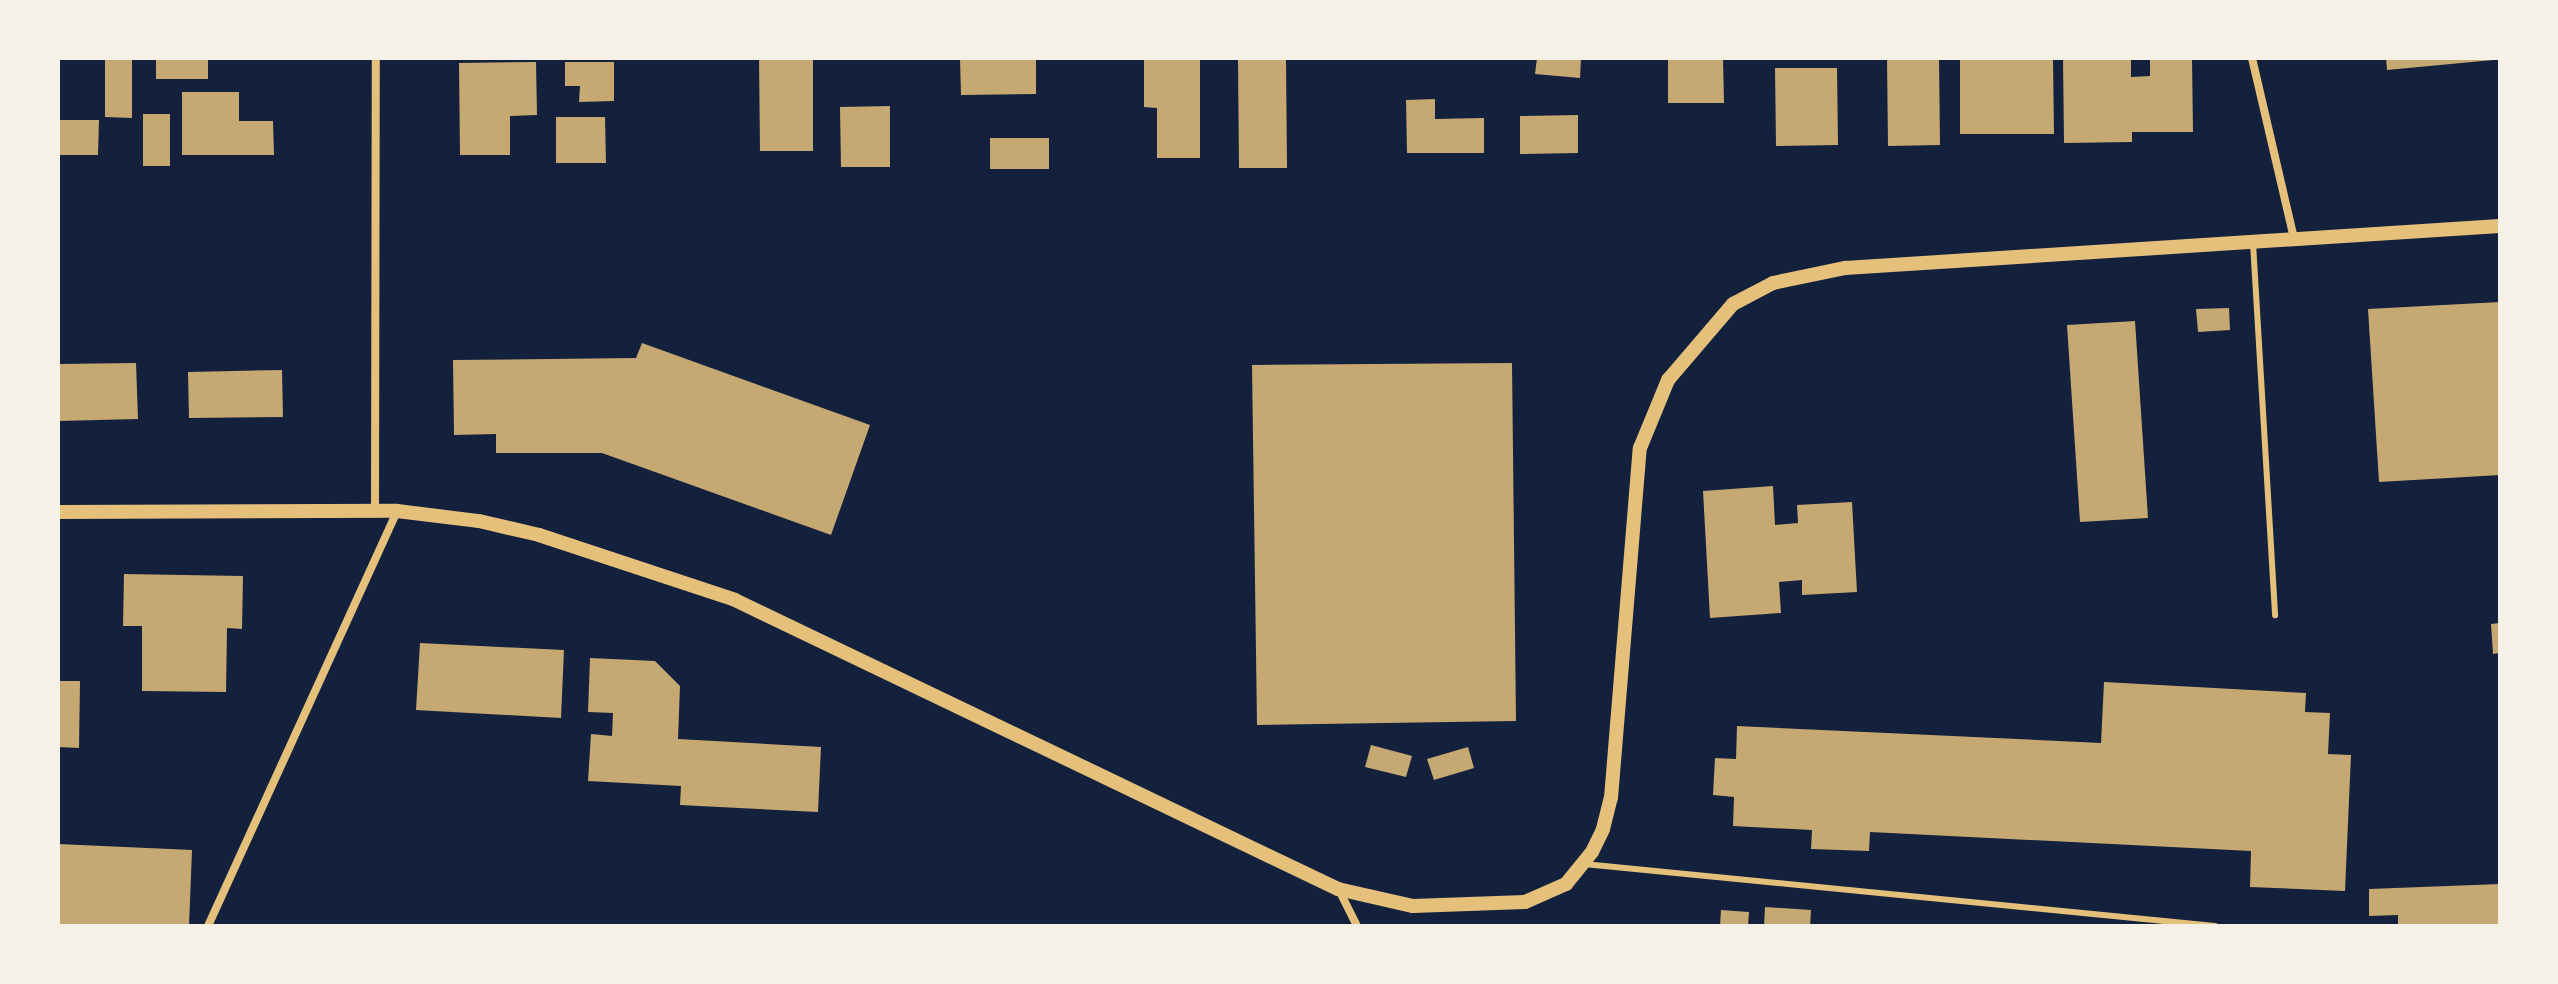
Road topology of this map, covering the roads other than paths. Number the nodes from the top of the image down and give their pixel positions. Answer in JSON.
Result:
{"nodes":[{"id":1,"x":376,"y":58,"type":"edge"},
{"id":2,"x":2252,"y":58,"type":"edge"},
{"id":3,"x":2500,"y":226,"type":"edge"},
{"id":4,"x":2294,"y":239,"type":"junction"},
{"id":5,"x":2253,"y":242,"type":"junction"},
{"id":6,"x":375,"y":511,"type":"junction"},
{"id":7,"x":397,"y":511,"type":"junction"},
{"id":8,"x":58,"y":512,"type":"edge"},
{"id":9,"x":2275,"y":615,"type":"dead end"},
{"id":10,"x":1584,"y":864,"type":"junction"},
{"id":11,"x":1338,"y":889,"type":"junction"},
{"id":12,"x":208,"y":926,"type":"edge"},
{"id":13,"x":1357,"y":926,"type":"edge"},
{"id":14,"x":2215,"y":926,"type":"edge"}],
"edges":[{"from":1,"to":6,"type":"street"},
{"from":2,"to":4,"type":"street"},
{"from":3,"to":4,"type":"street"},
{"from":4,"to":5,"type":"street"},
{"from":5,"to":9,"type":"lane"},
{"from":5,"to":10,"type":"street"},
{"from":6,"to":7,"type":"street"},
{"from":6,"to":8,"type":"street"},
{"from":7,"to":11,"type":"street"},
{"from":7,"to":12,"type":"street"},
{"from":10,"to":11,"type":"street"},
{"from":10,"to":14,"type":"lane"},
{"from":11,"to":13,"type":"street"}]}
